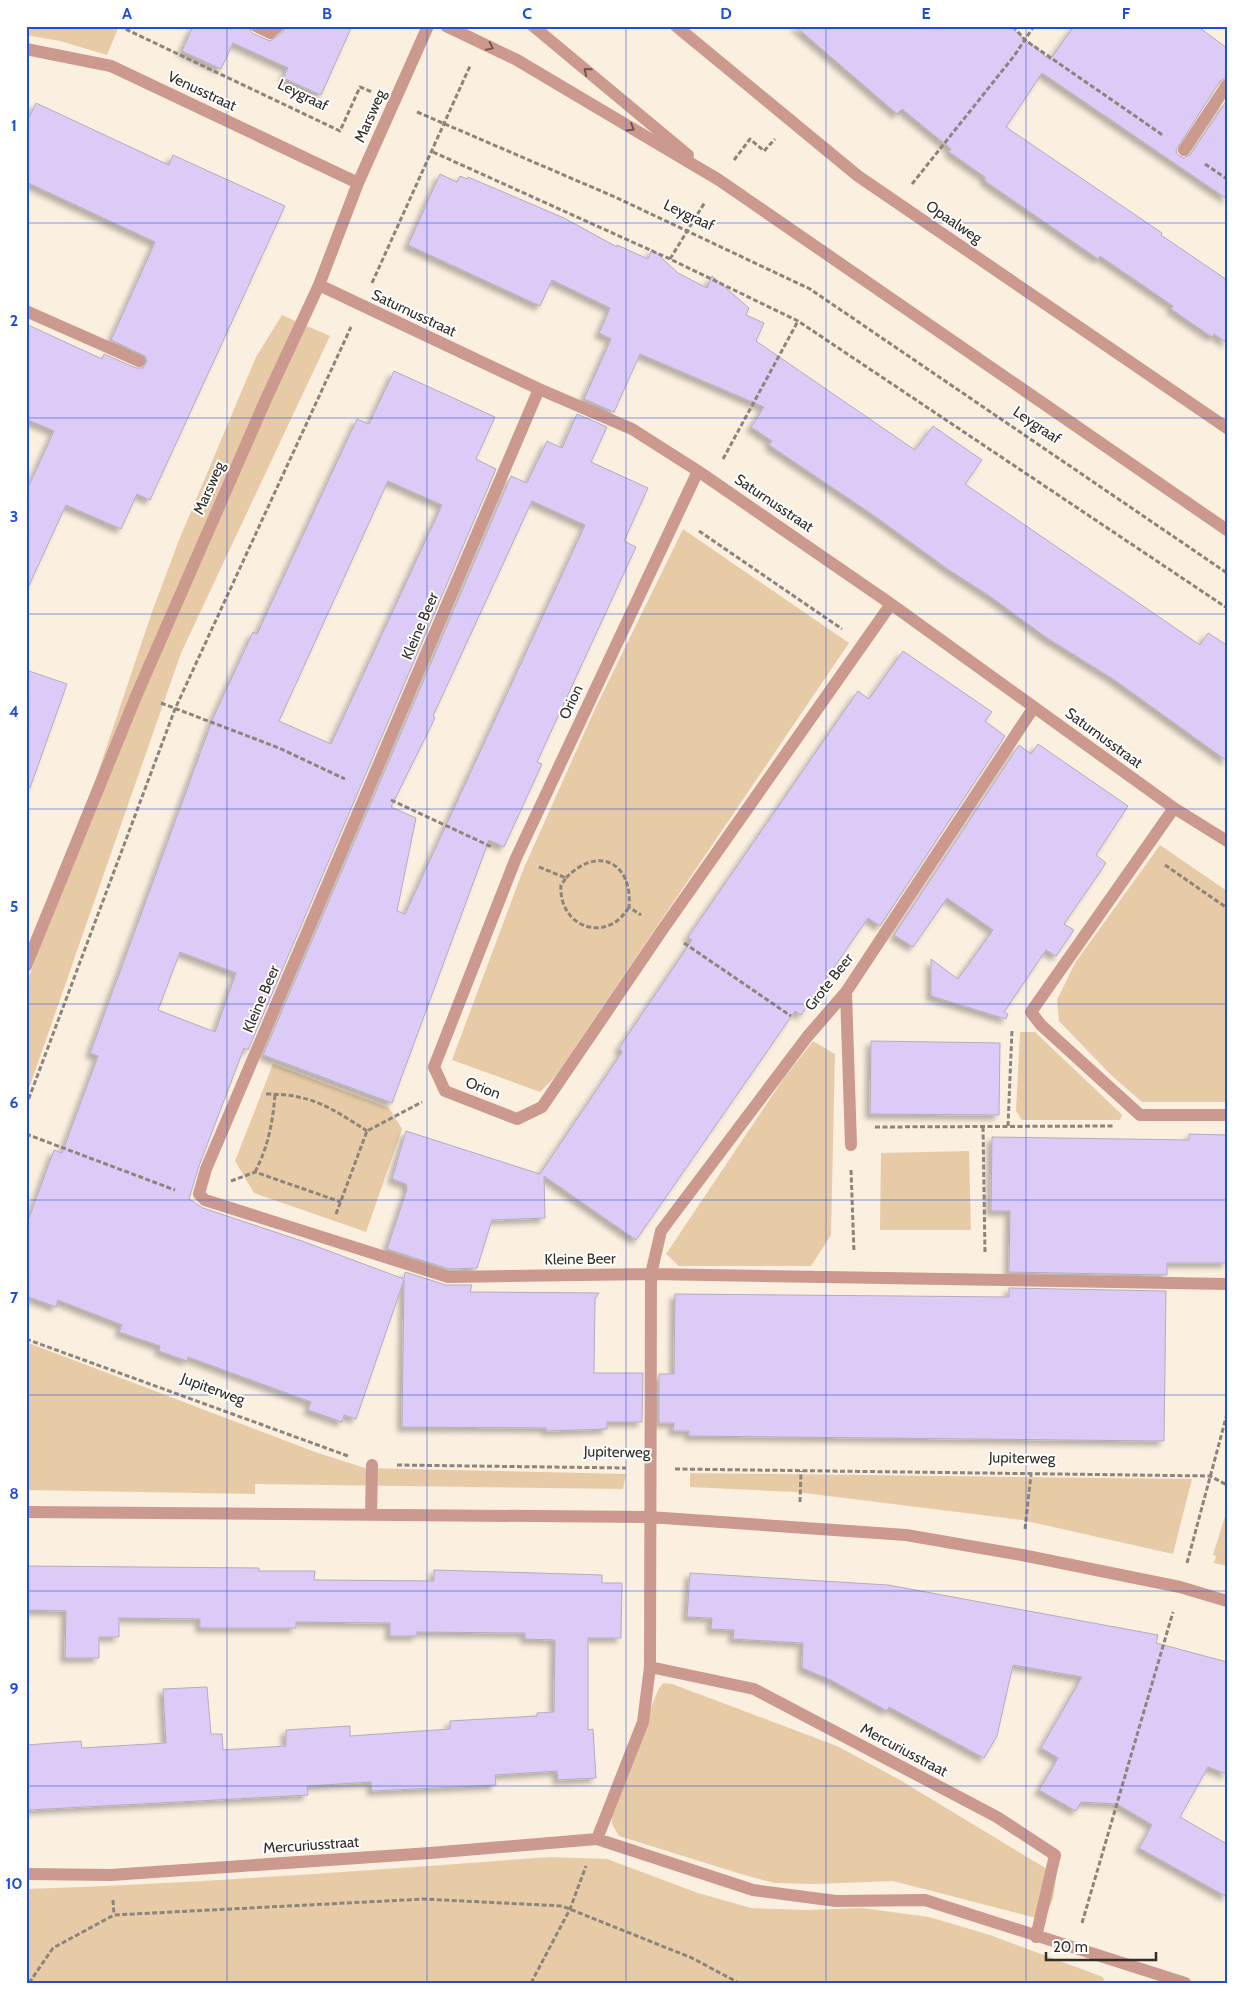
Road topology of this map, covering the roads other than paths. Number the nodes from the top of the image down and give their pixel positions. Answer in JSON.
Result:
{"nodes":[{"id":1,"x":256,"y":26,"type":"edge"},
{"id":2,"x":278,"y":26,"type":"edge"},
{"id":3,"x":428,"y":26,"type":"edge"},
{"id":4,"x":446,"y":26,"type":"edge"},
{"id":5,"x":533,"y":26,"type":"edge"},
{"id":6,"x":676,"y":26,"type":"edge"},
{"id":7,"x":26,"y":49,"type":"edge"},
{"id":8,"x":1227,"y":85,"type":"edge"},
{"id":9,"x":1184,"y":150,"type":"road end"},
{"id":10,"x":719,"y":180,"type":"junction"},
{"id":11,"x":358,"y":183,"type":"junction"},
{"id":12,"x":319,"y":286,"type":"junction"},
{"id":13,"x":26,"y":311,"type":"edge"},
{"id":14,"x":139,"y":361,"type":"dead end"},
{"id":15,"x":539,"y":389,"type":"junction"},
{"id":16,"x":1227,"y":428,"type":"edge"},
{"id":17,"x":698,"y":471,"type":"junction"},
{"id":18,"x":1227,"y":530,"type":"edge"},
{"id":19,"x":891,"y":604,"type":"junction"},
{"id":20,"x":1034,"y":707,"type":"junction"},
{"id":21,"x":1174,"y":808,"type":"junction"},
{"id":22,"x":1227,"y":841,"type":"edge"},
{"id":23,"x":26,"y":966,"type":"edge"},
{"id":24,"x":846,"y":992,"type":"junction"},
{"id":25,"x":1227,"y":1115,"type":"edge"},
{"id":26,"x":850,"y":1145,"type":"road end"},
{"id":27,"x":651,"y":1274,"type":"junction"},
{"id":28,"x":1227,"y":1284,"type":"edge"},
{"id":29,"x":372,"y":1465,"type":"road end"},
{"id":30,"x":26,"y":1512,"type":"edge"},
{"id":31,"x":371,"y":1515,"type":"junction"},
{"id":32,"x":649,"y":1517,"type":"junction"},
{"id":33,"x":1227,"y":1601,"type":"edge"},
{"id":34,"x":650,"y":1667,"type":"junction"},
{"id":35,"x":597,"y":1839,"type":"junction"},
{"id":36,"x":26,"y":1874,"type":"edge"},
{"id":37,"x":1036,"y":1937,"type":"junction"},
{"id":38,"x":1151,"y":1978,"type":"edge"},
{"id":39,"x":1186,"y":1983,"type":"edge"}],
"edges":[{"from":1,"to":2,"type":"street"},
{"from":3,"to":11,"type":"street","name":"Marsweg"},
{"from":4,"to":10,"type":"street","name":"Leygraaf","one_way":true},
{"from":10,"to":5,"type":"street","name":"Leygraaf","one_way":true},
{"from":6,"to":16,"type":"street","name":"Opaalweg"},
{"from":7,"to":11,"type":"street","name":"Venusstraat"},
{"from":8,"to":9,"type":"street"},
{"from":10,"to":18,"type":"street","name":"Leygraaf"},
{"from":11,"to":12,"type":"street","name":"Marsweg"},
{"from":12,"to":15,"type":"street","name":"Saturnusstraat"},
{"from":12,"to":23,"type":"street","name":"Marsweg"},
{"from":13,"to":14,"type":"street"},
{"from":15,"to":17,"type":"street","name":"Saturnusstraat"},
{"from":15,"to":27,"type":"street","name":"Kleine Beer"},
{"from":17,"to":19,"type":"street","name":"Saturnusstraat"},
{"from":17,"to":19,"type":"street","name":"Orion"},
{"from":19,"to":20,"type":"street","name":"Saturnusstraat"},
{"from":20,"to":21,"type":"street","name":"Saturnusstraat"},
{"from":20,"to":24,"type":"street","name":"Grote Beer"},
{"from":21,"to":22,"type":"street","name":"Saturnusstraat"},
{"from":21,"to":25,"type":"street"},
{"from":24,"to":26,"type":"street"},
{"from":24,"to":27,"type":"street","name":"Grote Beer"},
{"from":27,"to":28,"type":"street","name":"Kleine Beer"},
{"from":27,"to":32,"type":"street","name":"Grote Beer"},
{"from":29,"to":31,"type":"street"},
{"from":30,"to":31,"type":"street"},
{"from":31,"to":32,"type":"street"},
{"from":32,"to":33,"type":"street"},
{"from":32,"to":34,"type":"street"},
{"from":34,"to":35,"type":"street"},
{"from":34,"to":37,"type":"street","name":"Mercuriusstraat"},
{"from":35,"to":36,"type":"street","name":"Mercuriusstraat"},
{"from":35,"to":37,"type":"street","name":"Mercuriusstraat"},
{"from":37,"to":38,"type":"street","name":"Mercuriusstraat"},
{"from":38,"to":39,"type":"street","name":"Mercuriusstraat"}]}
